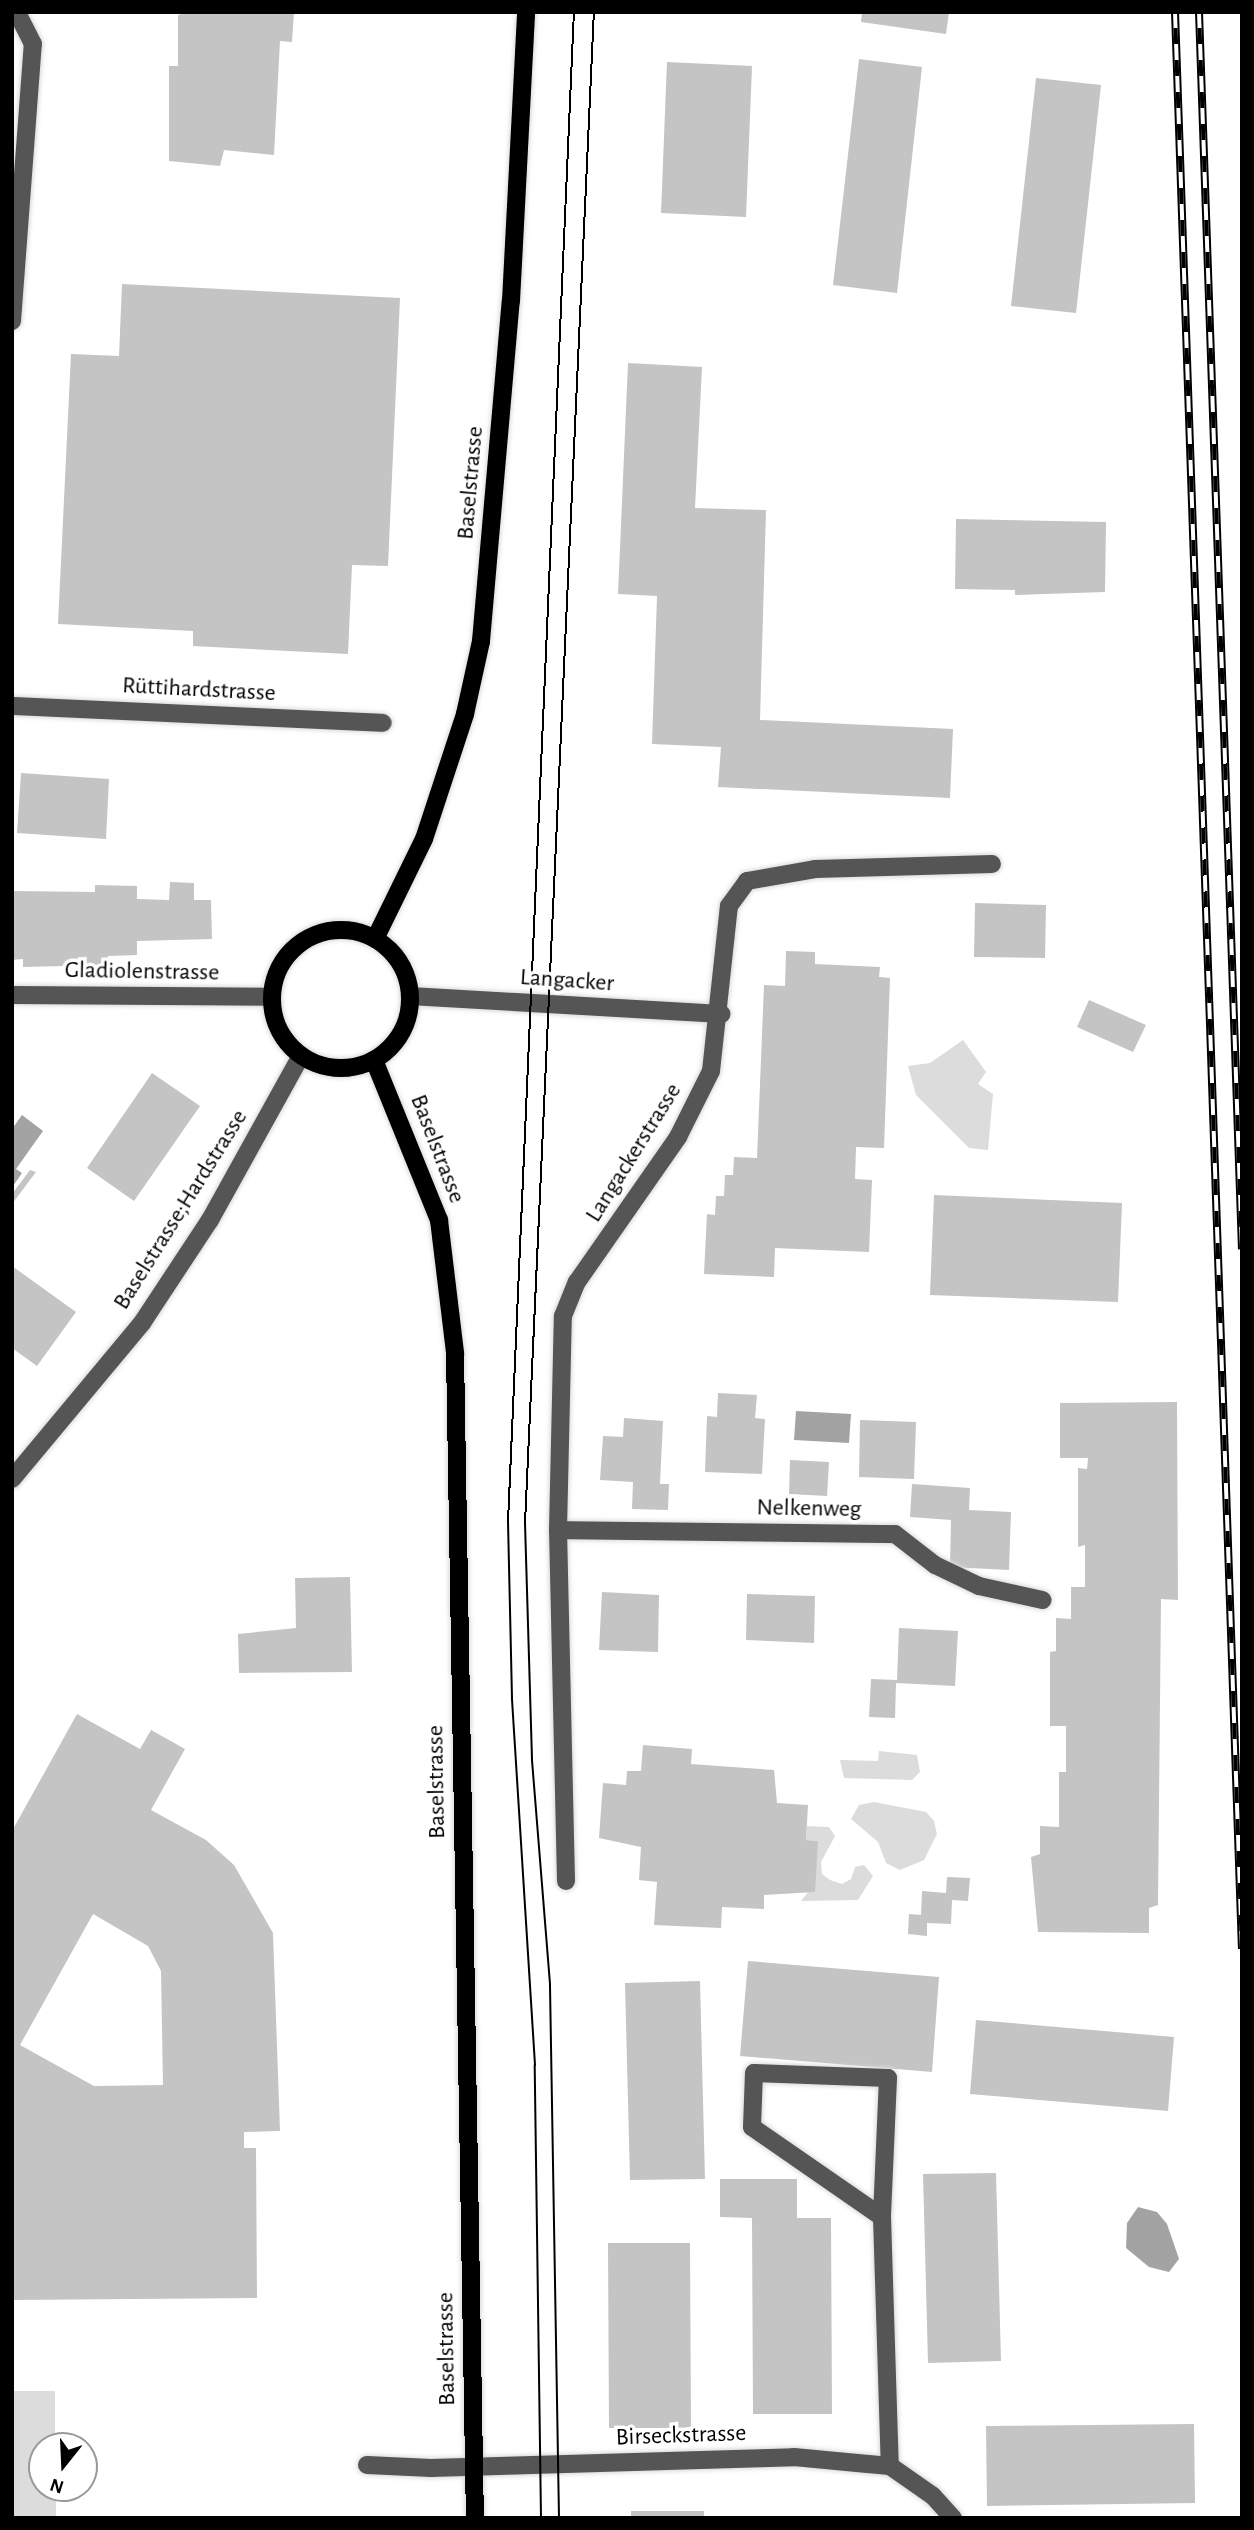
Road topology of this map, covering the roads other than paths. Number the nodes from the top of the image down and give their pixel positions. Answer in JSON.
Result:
{"nodes":[{"id":1,"x":17,"y":12,"type":"edge"},
{"id":2,"x":526,"y":12,"type":"edge"},
{"id":3,"x":12,"y":321,"type":"edge"},
{"id":4,"x":12,"y":706,"type":"edge"},
{"id":5,"x":383,"y":723,"type":"dead end"},
{"id":6,"x":992,"y":864,"type":"dead end"},
{"id":7,"x":375,"y":939,"type":"junction"},
{"id":8,"x":12,"y":995,"type":"edge"},
{"id":9,"x":410,"y":996,"type":"junction"},
{"id":10,"x":272,"y":997,"type":"junction"},
{"id":11,"x":721,"y":1014,"type":"junction"},
{"id":12,"x":301,"y":1056,"type":"junction"},
{"id":13,"x":374,"y":1060,"type":"junction"},
{"id":14,"x":12,"y":1479,"type":"edge"},
{"id":15,"x":558,"y":1530,"type":"junction"},
{"id":16,"x":1042,"y":1600,"type":"dead end"},
{"id":17,"x":566,"y":1881,"type":"dead end"},
{"id":18,"x":882,"y":2217,"type":"junction"},
{"id":19,"x":366,"y":2465,"type":"dead end"},
{"id":20,"x":473,"y":2466,"type":"junction"},
{"id":21,"x":890,"y":2466,"type":"junction"},
{"id":22,"x":475,"y":2518,"type":"edge"},
{"id":23,"x":953,"y":2518,"type":"edge"}],
"edges":[{"from":1,"to":3,"type":"street"},
{"from":2,"to":7,"type":"main road","name":"Baselstrasse"},
{"from":4,"to":5,"type":"street","name":"Rüttihardstrasse"},
{"from":6,"to":11,"type":"street","name":"Langackerstrasse"},
{"from":7,"to":9,"type":"main road"},
{"from":7,"to":10,"type":"main road"},
{"from":8,"to":10,"type":"street","name":"Gladiolenstrasse"},
{"from":9,"to":11,"type":"street","name":"Langacker"},
{"from":9,"to":13,"type":"main road"},
{"from":10,"to":12,"type":"main road"},
{"from":11,"to":15,"type":"street","name":"Langackerstrasse"},
{"from":12,"to":13,"type":"main road"},
{"from":12,"to":14,"type":"street","name":"Baselstrasse;Hardstrasse"},
{"from":13,"to":20,"type":"main road","name":"Baselstrasse"},
{"from":15,"to":16,"type":"street","name":"Nelkenweg"},
{"from":15,"to":17,"type":"street"},
{"from":18,"to":18,"type":"street"},
{"from":18,"to":21,"type":"street"},
{"from":19,"to":20,"type":"street","name":"Birseckstrasse"},
{"from":20,"to":21,"type":"street","name":"Birseckstrasse"},
{"from":20,"to":22,"type":"main road","name":"Baselstrasse"},
{"from":21,"to":23,"type":"street","name":"Birseckstrasse"}]}
